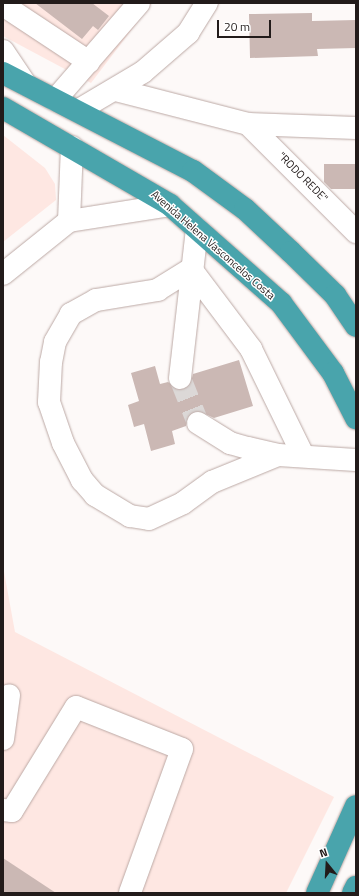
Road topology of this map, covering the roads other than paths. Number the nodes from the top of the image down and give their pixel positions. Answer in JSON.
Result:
{"nodes":[{"id":1,"x":140,"y":3,"type":"edge"},
{"id":2,"x":207,"y":3,"type":"edge"},
{"id":3,"x":3,"y":5,"type":"edge"},
{"id":4,"x":3,"y":51,"type":"edge"},
{"id":5,"x":89,"y":62,"type":"junction"},
{"id":6,"x":3,"y":72,"type":"edge"},
{"id":7,"x":25,"y":84,"type":"junction"},
{"id":8,"x":116,"y":90,"type":"junction"},
{"id":9,"x":55,"y":100,"type":"junction"},
{"id":10,"x":3,"y":108,"type":"edge"},
{"id":11,"x":79,"y":110,"type":"junction"},
{"id":12,"x":248,"y":124,"type":"junction"},
{"id":13,"x":356,"y":128,"type":"edge"},
{"id":14,"x":72,"y":147,"type":"junction"},
{"id":15,"x":170,"y":205,"type":"junction"},
{"id":16,"x":69,"y":221,"type":"junction"},
{"id":17,"x":197,"y":229,"type":"junction"},
{"id":18,"x":356,"y":232,"type":"edge"},
{"id":19,"x":191,"y":269,"type":"junction"},
{"id":20,"x":3,"y":274,"type":"edge"},
{"id":21,"x":356,"y":326,"type":"edge"},
{"id":22,"x":180,"y":378,"type":"tunnel mouth"},
{"id":23,"x":356,"y":418,"type":"edge"},
{"id":24,"x":198,"y":423,"type":"tunnel mouth"},
{"id":25,"x":278,"y":455,"type":"junction"},
{"id":26,"x":303,"y":455,"type":"junction"},
{"id":27,"x":356,"y":460,"type":"edge"},
{"id":28,"x":9,"y":695,"type":"dead end"},
{"id":29,"x":3,"y":739,"type":"edge"},
{"id":30,"x":356,"y":806,"type":"edge"},
{"id":31,"x":3,"y":810,"type":"edge"},
{"id":32,"x":356,"y":887,"type":"edge"},
{"id":33,"x":130,"y":893,"type":"edge"},
{"id":34,"x":317,"y":893,"type":"edge"},
{"id":35,"x":353,"y":893,"type":"edge"}],
"edges":[{"from":1,"to":5,"type":"lane"},
{"from":2,"to":8,"type":"lane"},
{"from":3,"to":5,"type":"lane"},
{"from":4,"to":7,"type":"lane"},
{"from":5,"to":9,"type":"lane"},
{"from":6,"to":7,"type":"highway"},
{"from":7,"to":9,"type":"highway"},
{"from":8,"to":11,"type":"lane"},
{"from":8,"to":12,"type":"lane"},
{"from":9,"to":11,"type":"highway"},
{"from":10,"to":14,"type":"highway","name":"Avenida Helena Vasconcelos Costa"},
{"from":11,"to":21,"type":"highway"},
{"from":12,"to":13,"type":"lane"},
{"from":12,"to":18,"type":"lane","name":"\"RODO REDE\""},
{"from":14,"to":15,"type":"highway","name":"Avenida Helena Vasconcelos Costa"},
{"from":14,"to":16,"type":"lane"},
{"from":15,"to":16,"type":"lane"},
{"from":15,"to":17,"type":"highway","name":"Avenida Helena Vasconcelos Costa"},
{"from":16,"to":20,"type":"lane"},
{"from":17,"to":19,"type":"lane"},
{"from":17,"to":23,"type":"highway","name":"Avenida Helena Vasconcelos Costa"},
{"from":19,"to":22,"type":"lane"},
{"from":19,"to":25,"type":"lane"},
{"from":19,"to":26,"type":"lane"},
{"from":24,"to":25,"type":"lane"},
{"from":25,"to":26,"type":"lane"},
{"from":26,"to":27,"type":"lane"},
{"from":28,"to":29,"type":"lane"},
{"from":30,"to":34,"type":"highway"},
{"from":31,"to":33,"type":"lane"},
{"from":32,"to":35,"type":"highway"}]}
